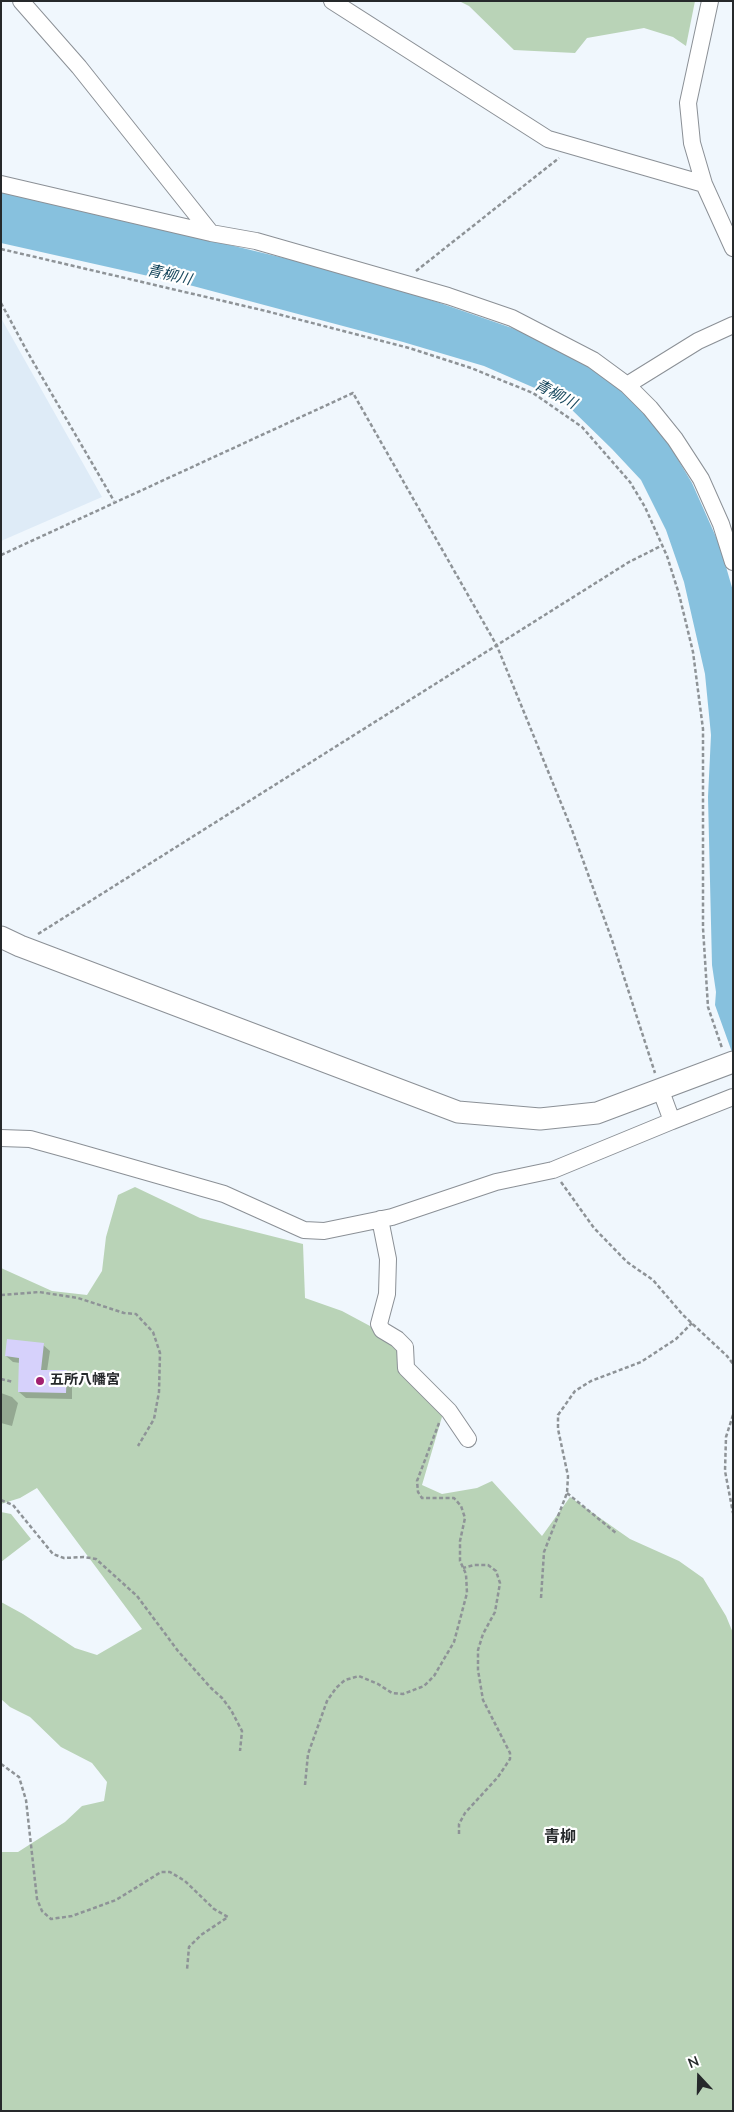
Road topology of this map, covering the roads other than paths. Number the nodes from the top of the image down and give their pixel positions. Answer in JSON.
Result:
{"nodes":[{"id":1,"x":21,"y":1,"type":"edge"},
{"id":2,"x":332,"y":1,"type":"edge"},
{"id":3,"x":710,"y":1,"type":"edge"},
{"id":4,"x":1,"y":184,"type":"edge"},
{"id":5,"x":704,"y":184,"type":"junction"},
{"id":6,"x":211,"y":233,"type":"junction"},
{"id":7,"x":733,"y":248,"type":"edge"},
{"id":8,"x":733,"y":325,"type":"edge"},
{"id":9,"x":627,"y":385,"type":"junction"},
{"id":10,"x":733,"y":562,"type":"edge"},
{"id":11,"x":11,"y":941,"type":"edge"},
{"id":12,"x":730,"y":1064,"type":"edge"},
{"id":13,"x":661,"y":1091,"type":"junction"},
{"id":14,"x":733,"y":1098,"type":"edge"},
{"id":15,"x":672,"y":1121,"type":"junction"},
{"id":16,"x":1,"y":1138,"type":"edge"},
{"id":17,"x":380,"y":1219,"type":"junction"},
{"id":18,"x":468,"y":1438,"type":"dead end"}],
"edges":[{"from":1,"to":6,"type":"street"},
{"from":2,"to":5,"type":"street"},
{"from":3,"to":5,"type":"street"},
{"from":4,"to":6,"type":"street"},
{"from":5,"to":7,"type":"street"},
{"from":6,"to":9,"type":"street"},
{"from":8,"to":9,"type":"street"},
{"from":9,"to":10,"type":"street"},
{"from":11,"to":13,"type":"street"},
{"from":12,"to":13,"type":"street"},
{"from":13,"to":15,"type":"street"},
{"from":14,"to":15,"type":"street"},
{"from":15,"to":17,"type":"street"},
{"from":16,"to":17,"type":"street"},
{"from":17,"to":18,"type":"street"}]}
